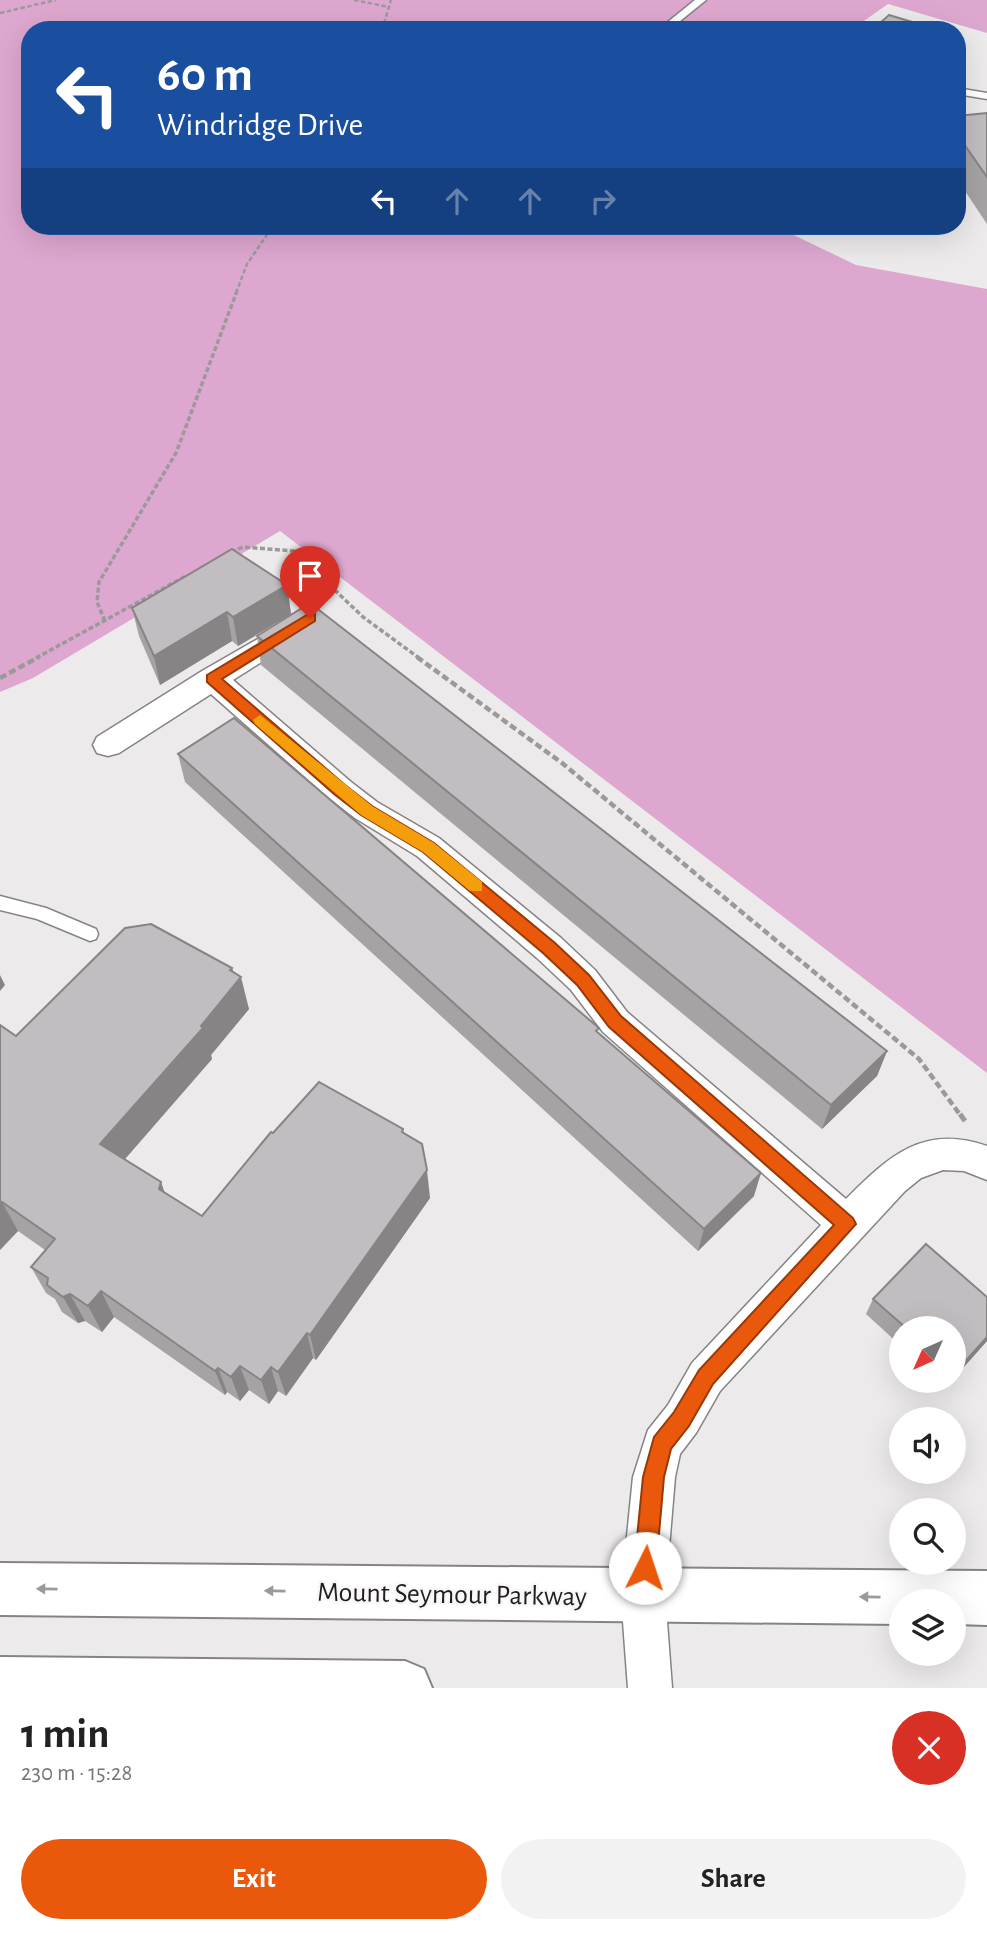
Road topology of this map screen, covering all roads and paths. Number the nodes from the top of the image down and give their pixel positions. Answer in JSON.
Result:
{"nodes":[{"id":1,"x":56,"y":0,"type":"edge"},
{"id":2,"x":354,"y":0,"type":"edge"},
{"id":3,"x":391,"y":0,"type":"edge"},
{"id":4,"x":701,"y":0,"type":"edge"},
{"id":5,"x":389,"y":7,"type":"junction"},
{"id":6,"x":0,"y":13,"type":"edge"},
{"id":7,"x":385,"y":21,"type":"edge"},
{"id":8,"x":674,"y":21,"type":"edge"},
{"id":9,"x":966,"y":92,"type":"edge"},
{"id":10,"x":987,"y":96,"type":"edge"},
{"id":11,"x":267,"y":235,"type":"edge"},
{"id":12,"x":220,"y":558,"type":"edge"},
{"id":13,"x":197,"y":570,"type":"edge"},
{"id":14,"x":310,"y":618,"type":"edge"},
{"id":15,"x":105,"y":621,"type":"junction"},
{"id":16,"x":0,"y":678,"type":"edge"},
{"id":17,"x":212,"y":678,"type":"junction"},
{"id":18,"x":108,"y":746,"type":"dead end"},
{"id":19,"x":0,"y":903,"type":"edge"},
{"id":20,"x":90,"y":934,"type":"dead end"},
{"id":21,"x":971,"y":1129,"type":"dead end"},
{"id":22,"x":987,"y":1163,"type":"edge"},
{"id":23,"x":847,"y":1224,"type":"junction"},
{"id":24,"x":0,"y":1588,"type":"edge"},
{"id":25,"x":643,"y":1595,"type":"junction"},
{"id":26,"x":987,"y":1598,"type":"edge"},
{"id":27,"x":0,"y":1684,"type":"edge"},
{"id":28,"x":405,"y":1688,"type":"edge"},
{"id":29,"x":650,"y":1688,"type":"edge"}],
"edges":[{"from":1,"to":6,"type":"path"},
{"from":2,"to":5,"type":"path"},
{"from":3,"to":5,"type":"path"},
{"from":4,"to":8,"type":"lane"},
{"from":5,"to":7,"type":"path"},
{"from":9,"to":10,"type":"lane"},
{"from":11,"to":15,"type":"path"},
{"from":12,"to":21,"type":"path"},
{"from":13,"to":15,"type":"path"},
{"from":14,"to":17,"type":"street"},
{"from":15,"to":16,"type":"path"},
{"from":17,"to":18,"type":"street"},
{"from":17,"to":23,"type":"street"},
{"from":19,"to":20,"type":"lane"},
{"from":22,"to":23,"type":"street"},
{"from":23,"to":25,"type":"street"},
{"from":25,"to":24,"type":"main road","name":"Mount Seymour Parkway","one_way":true},
{"from":26,"to":25,"type":"main road","name":"Mount Seymour Parkway","one_way":true},
{"from":25,"to":29,"type":"street"},
{"from":27,"to":28,"type":"main road"}]}
